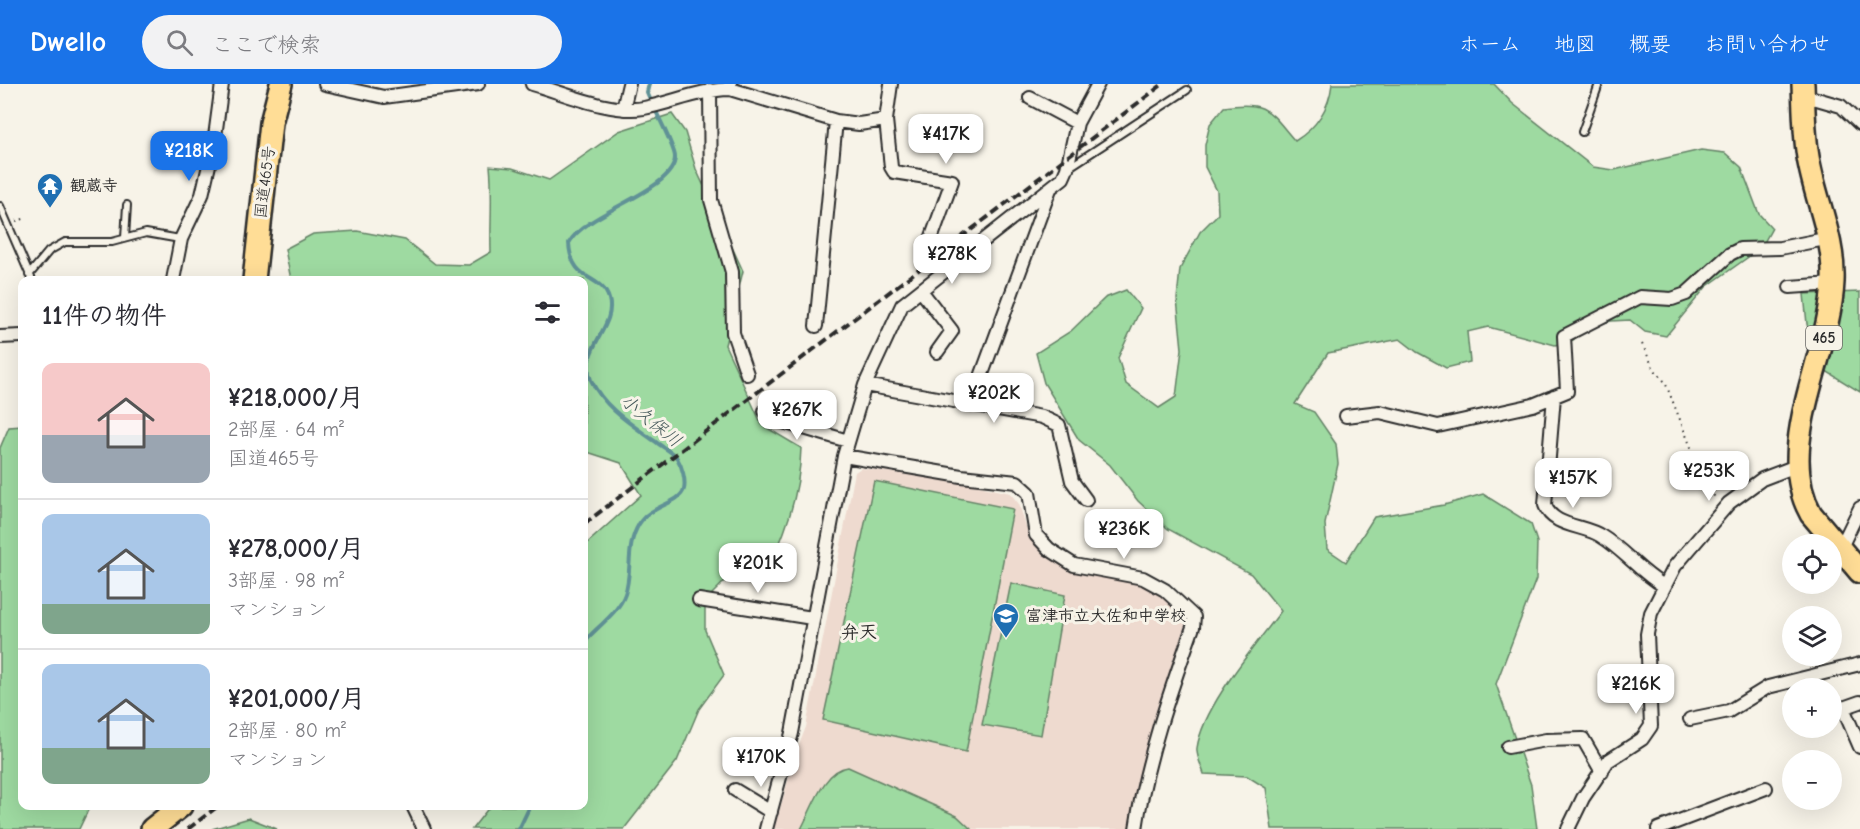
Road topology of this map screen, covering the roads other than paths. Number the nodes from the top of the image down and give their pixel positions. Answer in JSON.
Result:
{"nodes":[{"id":1,"x":222,"y":84,"type":"edge"},
{"id":2,"x":280,"y":84,"type":"edge"},
{"id":3,"x":325,"y":84,"type":"edge"},
{"id":4,"x":478,"y":84,"type":"edge"},
{"id":5,"x":532,"y":84,"type":"edge"},
{"id":6,"x":629,"y":84,"type":"edge"},
{"id":7,"x":891,"y":84,"type":"edge"},
{"id":8,"x":1098,"y":84,"type":"edge"},
{"id":9,"x":1599,"y":84,"type":"edge"},
{"id":10,"x":730,"y":87,"type":"edge"},
{"id":11,"x":710,"y":90,"type":"junction"},
{"id":12,"x":1187,"y":90,"type":"dead end"},
{"id":13,"x":1803,"y":90,"type":"edge"},
{"id":14,"x":1030,"y":98,"type":"dead end"},
{"id":15,"x":623,"y":109,"type":"junction"},
{"id":16,"x":886,"y":120,"type":"junction"},
{"id":17,"x":836,"y":121,"type":"junction"},
{"id":18,"x":1077,"y":123,"type":"junction"},
{"id":19,"x":1860,"y":124,"type":"edge"},
{"id":20,"x":1582,"y":132,"type":"dead end"},
{"id":21,"x":1067,"y":169,"type":"junction"},
{"id":22,"x":1050,"y":188,"type":"junction"},
{"id":23,"x":127,"y":205,"type":"dead end"},
{"id":24,"x":0,"y":206,"type":"edge"},
{"id":25,"x":8,"y":224,"type":"junction"},
{"id":26,"x":0,"y":228,"type":"edge"},
{"id":27,"x":125,"y":238,"type":"junction"},
{"id":28,"x":1830,"y":238,"type":"junction"},
{"id":29,"x":181,"y":239,"type":"junction"},
{"id":30,"x":925,"y":256,"type":"dead end"},
{"id":31,"x":30,"y":276,"type":"edge"},
{"id":32,"x":32,"y":276,"type":"edge"},
{"id":33,"x":174,"y":276,"type":"edge"},
{"id":34,"x":254,"y":276,"type":"edge"},
{"id":35,"x":1833,"y":284,"type":"junction"},
{"id":36,"x":1790,"y":287,"type":"dead end"},
{"id":37,"x":922,"y":292,"type":"junction"},
{"id":38,"x":816,"y":326,"type":"dead end"},
{"id":39,"x":18,"y":336,"type":"edge"},
{"id":40,"x":0,"y":337,"type":"edge"},
{"id":41,"x":937,"y":352,"type":"dead end"},
{"id":42,"x":747,"y":374,"type":"dead end"},
{"id":43,"x":865,"y":385,"type":"junction"},
{"id":44,"x":1554,"y":396,"type":"junction"},
{"id":45,"x":971,"y":404,"type":"junction"},
{"id":46,"x":765,"y":411,"type":"dead end"},
{"id":47,"x":1347,"y":417,"type":"dead end"},
{"id":48,"x":848,"y":441,"type":"junction"},
{"id":49,"x":844,"y":456,"type":"junction"},
{"id":50,"x":1796,"y":466,"type":"junction"},
{"id":51,"x":1086,"y":500,"type":"dead end"},
{"id":52,"x":1860,"y":508,"type":"edge"},
{"id":53,"x":1828,"y":534,"type":"edge"},
{"id":54,"x":1842,"y":545,"type":"edge"},
{"id":55,"x":1842,"y":551,"type":"edge"},
{"id":56,"x":1860,"y":572,"type":"edge"},
{"id":57,"x":1664,"y":586,"type":"junction"},
{"id":58,"x":699,"y":600,"type":"dead end"},
{"id":59,"x":812,"y":618,"type":"junction"},
{"id":60,"x":1860,"y":664,"type":"edge"},
{"id":61,"x":1860,"y":702,"type":"edge"},
{"id":62,"x":1690,"y":719,"type":"dead end"},
{"id":63,"x":1508,"y":747,"type":"dead end"},
{"id":64,"x":1860,"y":747,"type":"edge"},
{"id":65,"x":1602,"y":772,"type":"junction"},
{"id":66,"x":1766,"y":788,"type":"dead end"},
{"id":67,"x":735,"y":790,"type":"dead end"},
{"id":68,"x":176,"y":810,"type":"edge"},
{"id":69,"x":415,"y":810,"type":"edge"},
{"id":70,"x":771,"y":812,"type":"junction"},
{"id":71,"x":152,"y":829,"type":"edge"},
{"id":72,"x":424,"y":829,"type":"edge"},
{"id":73,"x":766,"y":829,"type":"edge"},
{"id":74,"x":1137,"y":829,"type":"edge"},
{"id":75,"x":1568,"y":829,"type":"edge"},
{"id":76,"x":1659,"y":829,"type":"edge"}],
"edges":[{"from":1,"to":29,"type":"street"},
{"from":2,"to":34,"type":"highway","name":"国道465号"},
{"from":3,"to":4,"type":"street"},
{"from":5,"to":15,"type":"street"},
{"from":6,"to":15,"type":"street"},
{"from":7,"to":16,"type":"street"},
{"from":8,"to":18,"type":"street"},
{"from":9,"to":20,"type":"lane"},
{"from":10,"to":11,"type":"street"},
{"from":10,"to":17,"type":"street"},
{"from":11,"to":15,"type":"street"},
{"from":11,"to":42,"type":"street"},
{"from":12,"to":21,"type":"lane"},
{"from":13,"to":19,"type":"street"},
{"from":13,"to":28,"type":"highway","number":"465"},
{"from":14,"to":18,"type":"street"},
{"from":16,"to":17,"type":"street"},
{"from":16,"to":30,"type":"street"},
{"from":17,"to":38,"type":"street"},
{"from":18,"to":21,"type":"street"},
{"from":21,"to":22,"type":"street"},
{"from":22,"to":37,"type":"street"},
{"from":22,"to":45,"type":"street"},
{"from":23,"to":27,"type":"lane"},
{"from":24,"to":25,"type":"lane"},
{"from":25,"to":26,"type":"lane"},
{"from":25,"to":31,"type":"lane"},
{"from":27,"to":29,"type":"lane"},
{"from":27,"to":32,"type":"lane"},
{"from":28,"to":35,"type":"highway","number":"465"},
{"from":28,"to":44,"type":"street"},
{"from":29,"to":33,"type":"street"},
{"from":35,"to":36,"type":"street"},
{"from":35,"to":50,"type":"highway","number":"465"},
{"from":37,"to":41,"type":"street"},
{"from":37,"to":43,"type":"street"},
{"from":39,"to":40,"type":"street"},
{"from":43,"to":45,"type":"street"},
{"from":43,"to":48,"type":"street"},
{"from":44,"to":47,"type":"street"},
{"from":44,"to":57,"type":"street"},
{"from":45,"to":51,"type":"street"},
{"from":46,"to":48,"type":"street"},
{"from":48,"to":49,"type":"street"},
{"from":49,"to":59,"type":"street"},
{"from":49,"to":74,"type":"street"},
{"from":50,"to":53,"type":"highway","number":"465"},
{"from":50,"to":57,"type":"street"},
{"from":52,"to":54,"type":"street"},
{"from":55,"to":56,"type":"highway","number":"465"},
{"from":57,"to":65,"type":"street"},
{"from":58,"to":59,"type":"street"},
{"from":59,"to":70,"type":"street"},
{"from":60,"to":62,"type":"street"},
{"from":61,"to":64,"type":"street"},
{"from":63,"to":65,"type":"street"},
{"from":65,"to":75,"type":"street"},
{"from":66,"to":76,"type":"street"},
{"from":67,"to":70,"type":"street"},
{"from":68,"to":71,"type":"highway"},
{"from":69,"to":72,"type":"street"},
{"from":70,"to":73,"type":"street"}]}
